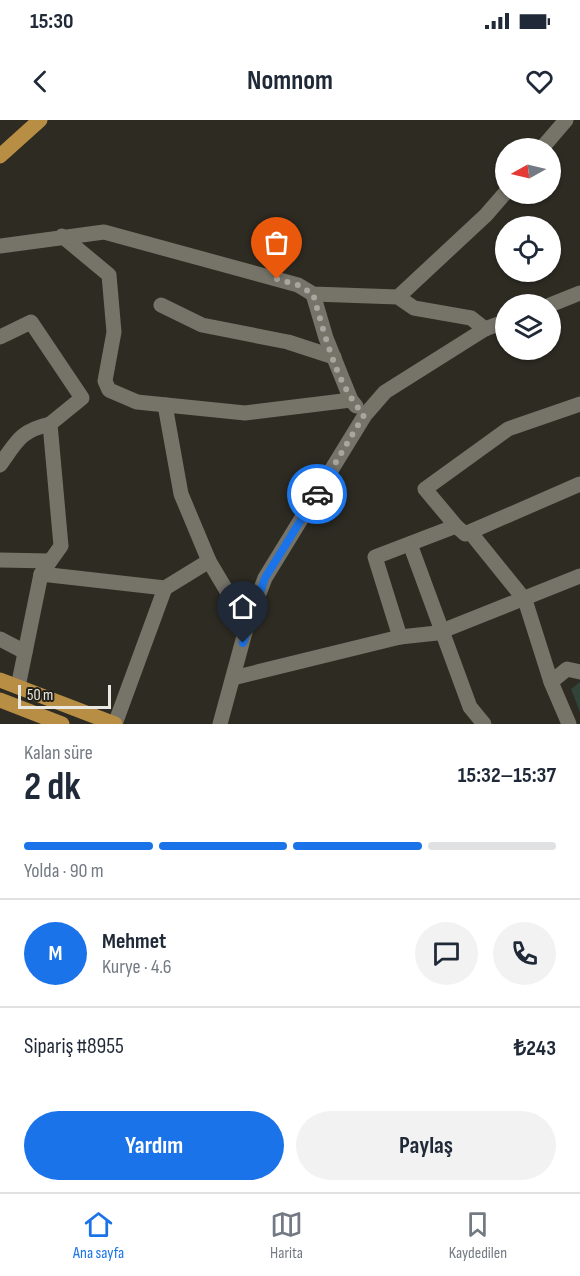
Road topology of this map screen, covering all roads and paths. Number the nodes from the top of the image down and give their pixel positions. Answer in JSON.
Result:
{"nodes":[{"id":1,"x":40,"y":120,"type":"edge"},
{"id":2,"x":566,"y":120,"type":"edge"},
{"id":3,"x":551,"y":138,"type":"edge"},
{"id":4,"x":0,"y":156,"type":"edge"},
{"id":5,"x":496,"y":204,"type":"edge"},
{"id":6,"x":62,"y":236,"type":"junction"},
{"id":7,"x":0,"y":246,"type":"edge"},
{"id":8,"x":580,"y":293,"type":"edge"},
{"id":9,"x":313,"y":294,"type":"junction"},
{"id":10,"x":398,"y":297,"type":"junction"},
{"id":11,"x":561,"y":300,"type":"edge"},
{"id":12,"x":161,"y":305,"type":"dead end"},
{"id":13,"x":495,"y":325,"type":"edge"},
{"id":14,"x":486,"y":329,"type":"junction"},
{"id":15,"x":0,"y":337,"type":"edge"},
{"id":16,"x":334,"y":357,"type":"junction"},
{"id":17,"x":351,"y":400,"type":"junction"},
{"id":18,"x":580,"y":404,"type":"edge"},
{"id":19,"x":165,"y":405,"type":"junction"},
{"id":20,"x":364,"y":415,"type":"junction"},
{"id":21,"x":50,"y":424,"type":"junction"},
{"id":22,"x":0,"y":465,"type":"edge"},
{"id":23,"x":580,"y":484,"type":"edge"},
{"id":24,"x":463,"y":529,"type":"junction"},
{"id":25,"x":410,"y":544,"type":"junction"},
{"id":26,"x":0,"y":560,"type":"edge"},
{"id":27,"x":50,"y":561,"type":"junction"},
{"id":28,"x":209,"y":561,"type":"junction"},
{"id":29,"x":41,"y":574,"type":"junction"},
{"id":30,"x":580,"y":576,"type":"edge"},
{"id":31,"x":165,"y":588,"type":"junction"},
{"id":32,"x":525,"y":600,"type":"junction"},
{"id":33,"x":247,"y":625,"type":"junction"},
{"id":34,"x":441,"y":632,"type":"junction"},
{"id":35,"x":400,"y":637,"type":"junction"},
{"id":36,"x":0,"y":639,"type":"edge"},
{"id":37,"x":25,"y":652,"type":"junction"},
{"id":38,"x":580,"y":672,"type":"edge"},
{"id":39,"x":233,"y":678,"type":"junction"},
{"id":40,"x":0,"y":680,"type":"edge"},
{"id":41,"x":551,"y":682,"type":"junction"},
{"id":42,"x":18,"y":687,"type":"junction"},
{"id":43,"x":0,"y":700,"type":"edge"},
{"id":44,"x":62,"y":724,"type":"edge"},
{"id":45,"x":115,"y":724,"type":"edge"},
{"id":46,"x":220,"y":724,"type":"edge"},
{"id":47,"x":484,"y":724,"type":"edge"},
{"id":48,"x":569,"y":724,"type":"edge"}],
"edges":[{"from":1,"to":4,"type":"main road"},
{"from":2,"to":3,"type":"street"},
{"from":5,"to":10,"type":"street"},
{"from":6,"to":7,"type":"street"},
{"from":6,"to":9,"type":"street"},
{"from":6,"to":19,"type":"street"},
{"from":8,"to":11,"type":"street"},
{"from":9,"to":10,"type":"street"},
{"from":9,"to":16,"type":"street"},
{"from":10,"to":14,"type":"street"},
{"from":12,"to":16,"type":"street"},
{"from":13,"to":14,"type":"street"},
{"from":14,"to":20,"type":"street"},
{"from":15,"to":21,"type":"street"},
{"from":16,"to":17,"type":"street"},
{"from":17,"to":19,"type":"street"},
{"from":17,"to":20,"type":"street"},
{"from":18,"to":24,"type":"street"},
{"from":19,"to":28,"type":"street"},
{"from":20,"to":33,"type":"street"},
{"from":21,"to":22,"type":"street"},
{"from":21,"to":27,"type":"street"},
{"from":23,"to":24,"type":"street"},
{"from":24,"to":25,"type":"street"},
{"from":24,"to":32,"type":"street"},
{"from":25,"to":34,"type":"street"},
{"from":25,"to":35,"type":"street"},
{"from":26,"to":27,"type":"street"},
{"from":27,"to":29,"type":"street"},
{"from":28,"to":31,"type":"street"},
{"from":28,"to":33,"type":"street"},
{"from":29,"to":31,"type":"street"},
{"from":29,"to":37,"type":"street"},
{"from":30,"to":32,"type":"street"},
{"from":31,"to":45,"type":"street"},
{"from":32,"to":34,"type":"street"},
{"from":32,"to":41,"type":"street"},
{"from":33,"to":39,"type":"street"},
{"from":34,"to":35,"type":"street"},
{"from":34,"to":47,"type":"street"},
{"from":35,"to":39,"type":"street"},
{"from":36,"to":37,"type":"street"},
{"from":37,"to":42,"type":"street"},
{"from":38,"to":41,"type":"street"},
{"from":39,"to":46,"type":"street"},
{"from":40,"to":42,"type":"main road"},
{"from":41,"to":48,"type":"street"},
{"from":42,"to":45,"type":"main road"},
{"from":43,"to":44,"type":"main road"}]}
